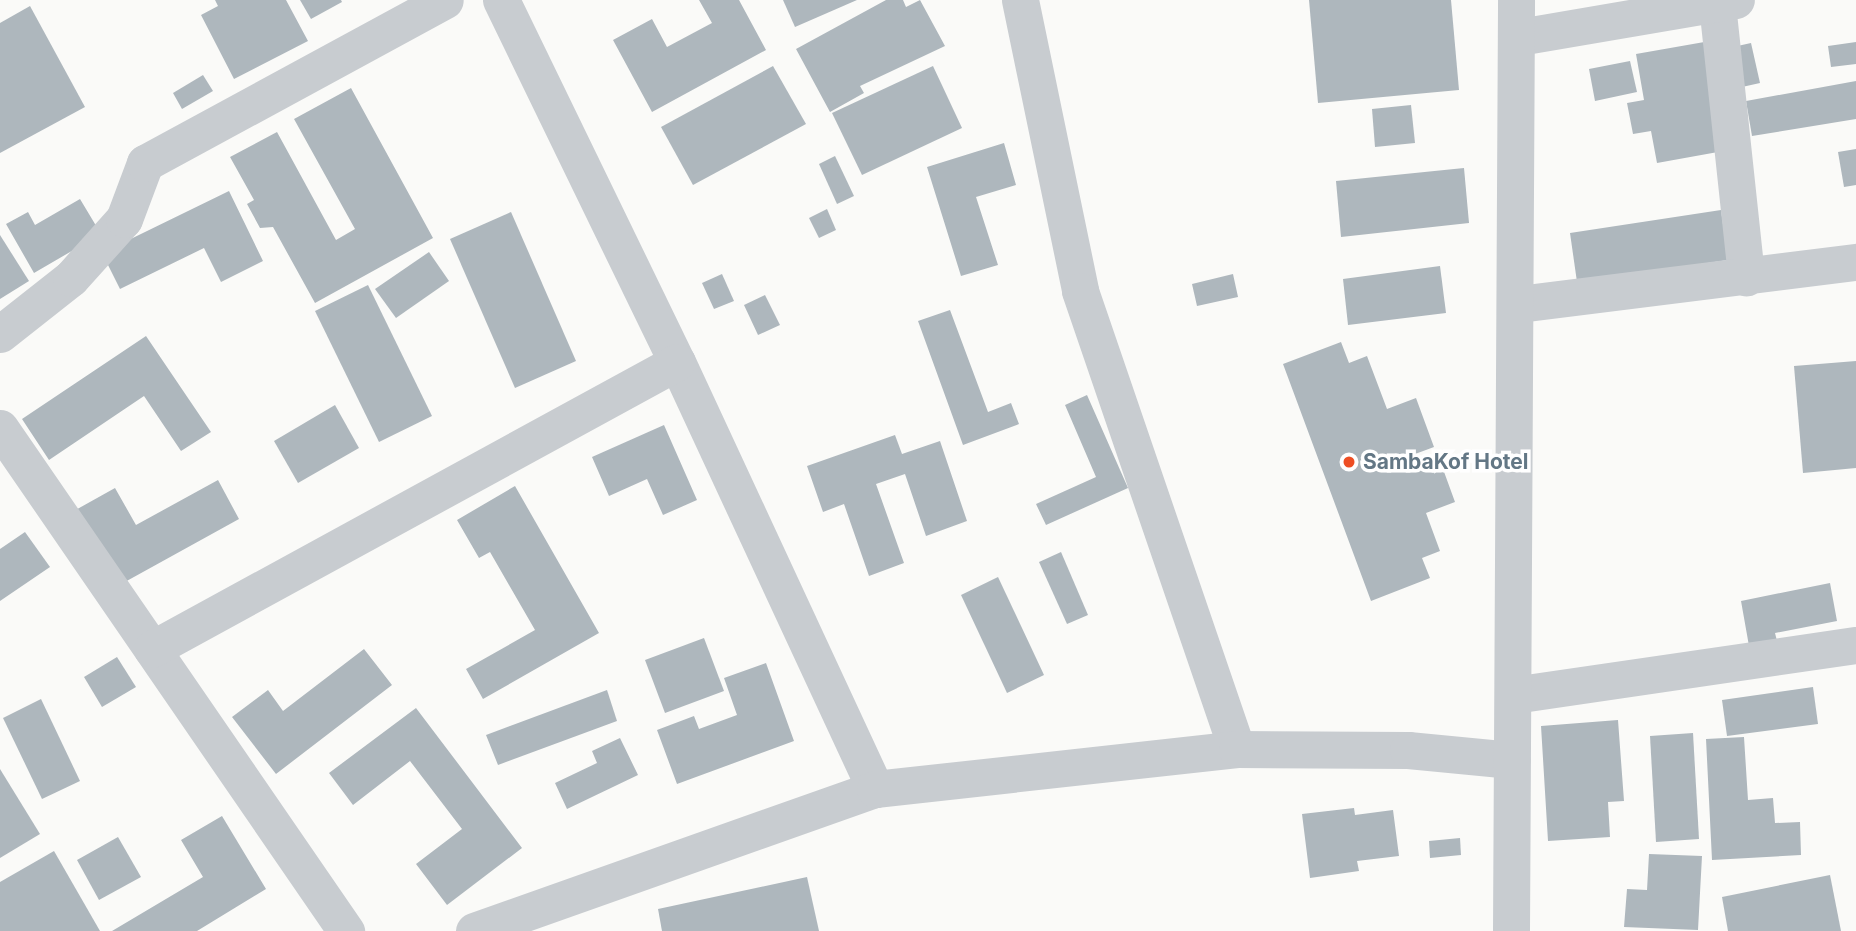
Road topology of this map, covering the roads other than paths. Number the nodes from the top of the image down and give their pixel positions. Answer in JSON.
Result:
{"nodes":[{"id":1,"x":445,"y":0,"type":"edge"},
{"id":2,"x":501,"y":0,"type":"edge"},
{"id":3,"x":1020,"y":0,"type":"edge"},
{"id":4,"x":1517,"y":0,"type":"edge"},
{"id":5,"x":1727,"y":2,"type":"edge"},
{"id":6,"x":1518,"y":37,"type":"junction"},
{"id":7,"x":1856,"y":262,"type":"edge"},
{"id":8,"x":1745,"y":277,"type":"junction"},
{"id":9,"x":1518,"y":303,"type":"junction"},
{"id":10,"x":0,"y":334,"type":"edge"},
{"id":11,"x":677,"y":362,"type":"junction"},
{"id":12,"x":0,"y":428,"type":"edge"},
{"id":13,"x":1856,"y":645,"type":"edge"},
{"id":14,"x":152,"y":649,"type":"junction"},
{"id":15,"x":1513,"y":695,"type":"junction"},
{"id":16,"x":1237,"y":749,"type":"junction"},
{"id":17,"x":1512,"y":760,"type":"junction"},
{"id":18,"x":875,"y":789,"type":"junction"},
{"id":19,"x":346,"y":931,"type":"edge"},
{"id":20,"x":474,"y":931,"type":"edge"},
{"id":21,"x":1511,"y":931,"type":"edge"}],
"edges":[{"from":1,"to":10,"type":"street"},
{"from":2,"to":11,"type":"street"},
{"from":3,"to":16,"type":"street"},
{"from":4,"to":6,"type":"street"},
{"from":5,"to":6,"type":"street"},
{"from":5,"to":8,"type":"street"},
{"from":6,"to":9,"type":"street"},
{"from":7,"to":8,"type":"street"},
{"from":8,"to":9,"type":"street"},
{"from":9,"to":15,"type":"street"},
{"from":11,"to":14,"type":"street"},
{"from":11,"to":18,"type":"street"},
{"from":12,"to":14,"type":"street"},
{"from":13,"to":15,"type":"street"},
{"from":14,"to":19,"type":"street"},
{"from":15,"to":17,"type":"street"},
{"from":16,"to":17,"type":"street"},
{"from":16,"to":18,"type":"street"},
{"from":17,"to":21,"type":"street"},
{"from":18,"to":20,"type":"street"}]}
